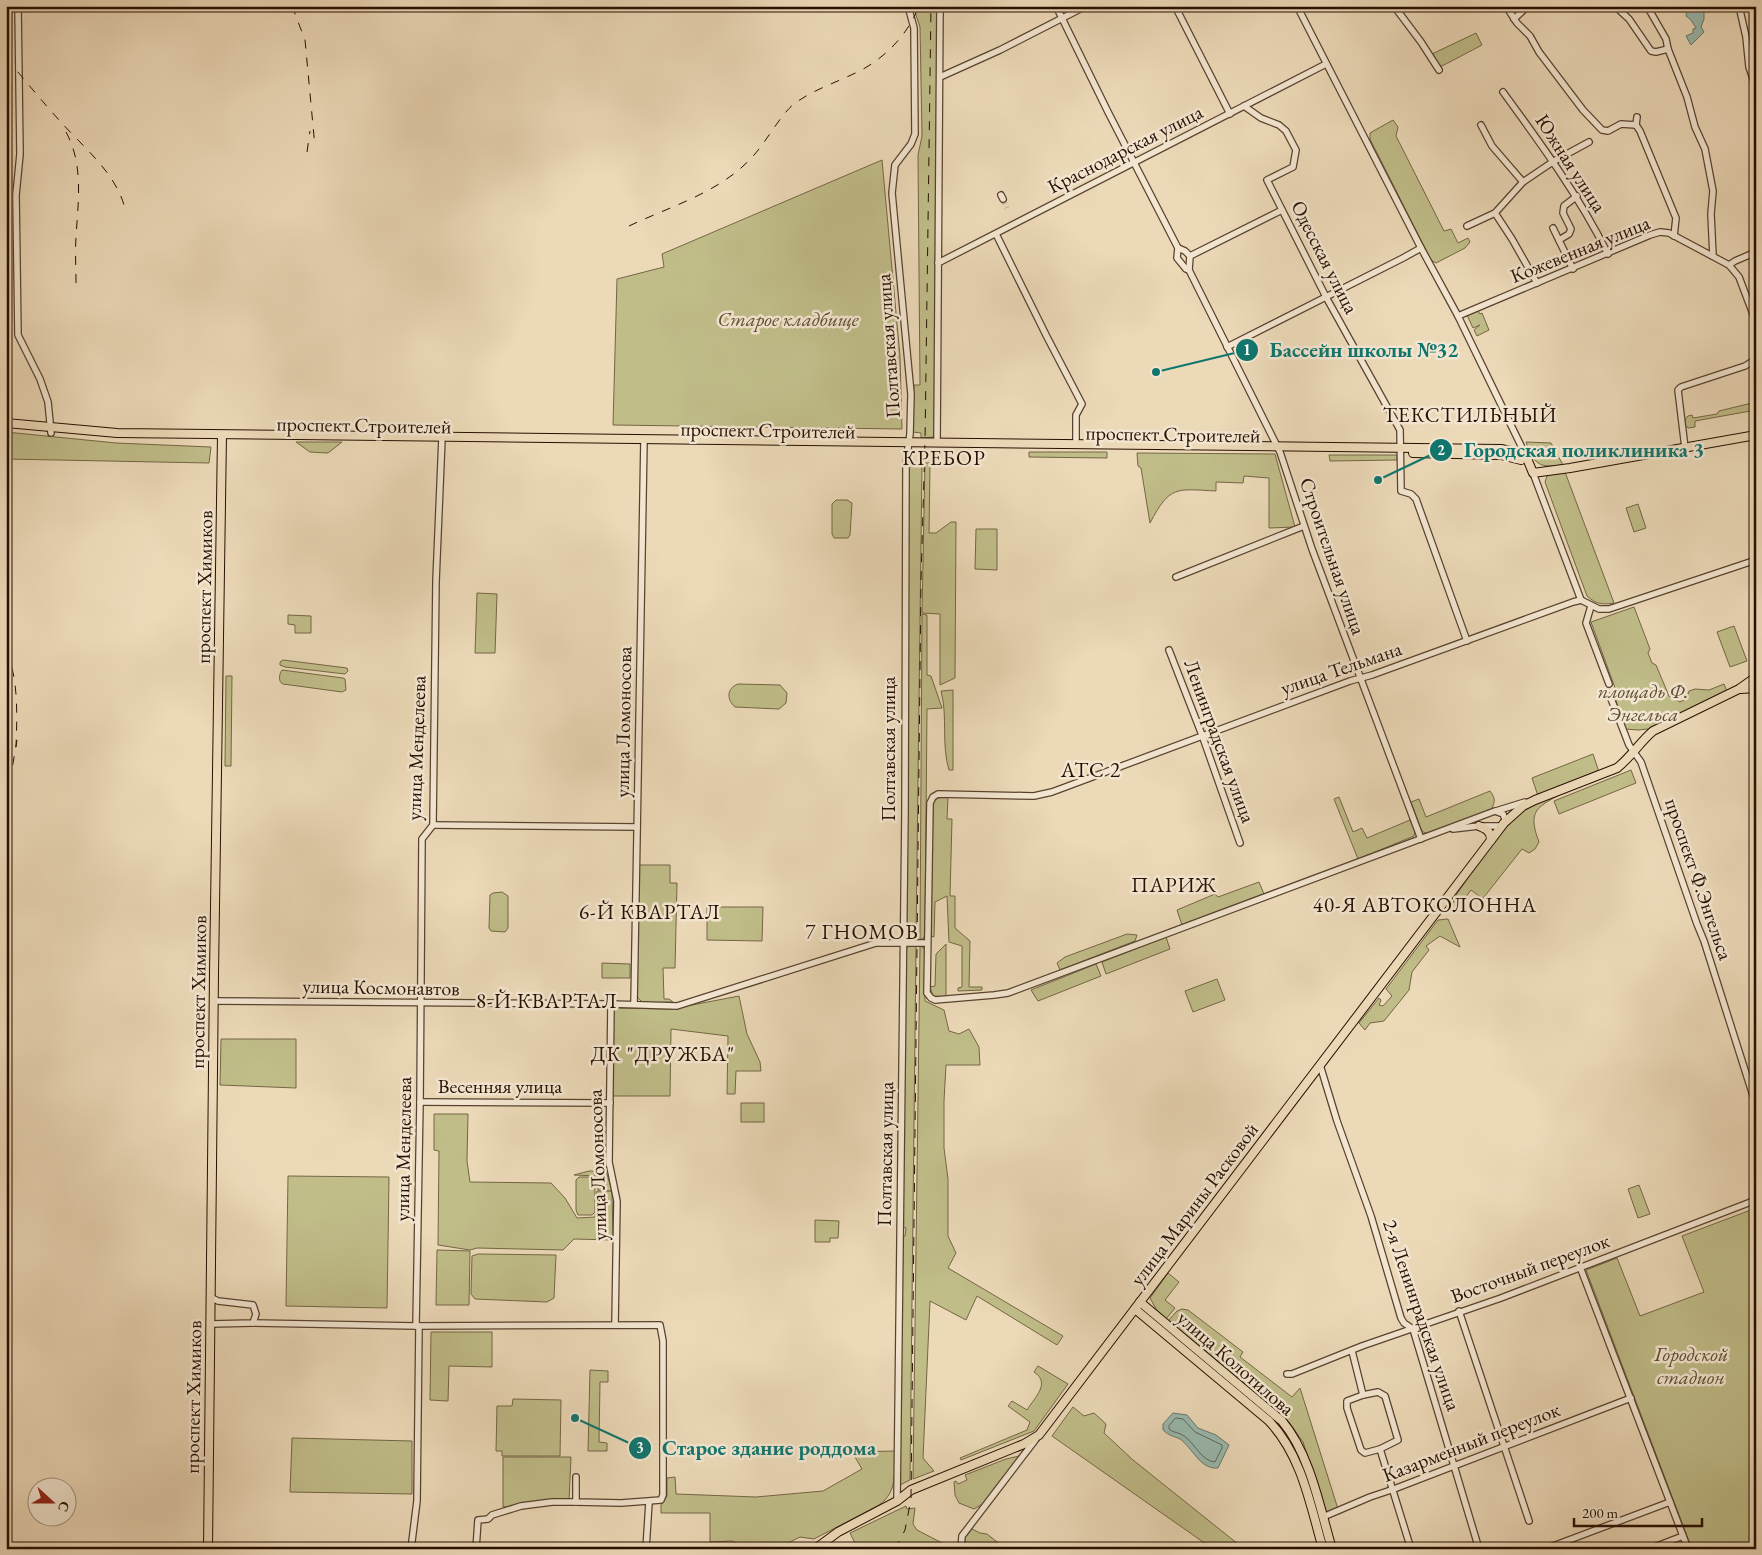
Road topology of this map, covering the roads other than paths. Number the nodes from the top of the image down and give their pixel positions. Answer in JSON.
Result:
{"nodes":[{"id":1,"x":18,"y":6,"type":"edge"},
{"id":2,"x":908,"y":6,"type":"edge"},
{"id":3,"x":940,"y":6,"type":"edge"},
{"id":4,"x":1056,"y":6,"type":"edge"},
{"id":5,"x":1086,"y":6,"type":"edge"},
{"id":6,"x":1175,"y":6,"type":"edge"},
{"id":7,"x":1297,"y":6,"type":"edge"},
{"id":8,"x":1394,"y":6,"type":"edge"},
{"id":9,"x":1506,"y":6,"type":"edge"},
{"id":10,"x":1528,"y":6,"type":"edge"},
{"id":11,"x":1615,"y":6,"type":"edge"},
{"id":12,"x":1647,"y":6,"type":"edge"},
{"id":13,"x":1739,"y":6,"type":"edge"},
{"id":14,"x":1062,"y":18,"type":"junction"},
{"id":15,"x":1514,"y":18,"type":"junction"},
{"id":16,"x":1668,"y":49,"type":"junction"},
{"id":17,"x":1326,"y":64,"type":"junction"},
{"id":18,"x":1440,"y":70,"type":"dead end"},
{"id":19,"x":940,"y":77,"type":"junction"},
{"id":20,"x":1503,"y":92,"type":"dead end"},
{"id":21,"x":1756,"y":104,"type":"edge"},
{"id":22,"x":1244,"y":106,"type":"junction"},
{"id":23,"x":1230,"y":114,"type":"junction"},
{"id":24,"x":1637,"y":117,"type":"dead end"},
{"id":25,"x":1481,"y":125,"type":"dead end"},
{"id":26,"x":1636,"y":125,"type":"junction"},
{"id":27,"x":1589,"y":142,"type":"dead end"},
{"id":28,"x":1554,"y":162,"type":"junction"},
{"id":29,"x":1134,"y":163,"type":"junction"},
{"id":30,"x":1523,"y":182,"type":"junction"},
{"id":31,"x":1577,"y":196,"type":"junction"},
{"id":32,"x":1282,"y":210,"type":"junction"},
{"id":33,"x":1495,"y":212,"type":"junction"},
{"id":34,"x":1467,"y":226,"type":"dead end"},
{"id":35,"x":1553,"y":228,"type":"dead end"},
{"id":36,"x":996,"y":234,"type":"junction"},
{"id":37,"x":1674,"y":236,"type":"junction"},
{"id":38,"x":1559,"y":240,"type":"junction"},
{"id":39,"x":1178,"y":248,"type":"junction"},
{"id":40,"x":1420,"y":248,"type":"junction"},
{"id":41,"x":1756,"y":252,"type":"edge"},
{"id":42,"x":1608,"y":254,"type":"junction"},
{"id":43,"x":1190,"y":256,"type":"junction"},
{"id":44,"x":1712,"y":256,"type":"junction"},
{"id":45,"x":938,"y":263,"type":"junction"},
{"id":46,"x":1729,"y":265,"type":"junction"},
{"id":47,"x":1573,"y":269,"type":"junction"},
{"id":48,"x":1189,"y":270,"type":"junction"},
{"id":49,"x":1537,"y":284,"type":"junction"},
{"id":50,"x":1326,"y":297,"type":"junction"},
{"id":51,"x":1458,"y":316,"type":"junction"},
{"id":52,"x":1756,"y":322,"type":"edge"},
{"id":53,"x":1228,"y":347,"type":"junction"},
{"id":54,"x":1756,"y":359,"type":"edge"},
{"id":55,"x":7,"y":425,"type":"edge"},
{"id":56,"x":52,"y":431,"type":"junction"},
{"id":57,"x":1756,"y":434,"type":"edge"},
{"id":58,"x":222,"y":437,"type":"junction"},
{"id":59,"x":441,"y":440,"type":"junction"},
{"id":60,"x":644,"y":443,"type":"junction"},
{"id":61,"x":1076,"y":445,"type":"junction"},
{"id":62,"x":908,"y":446,"type":"junction"},
{"id":63,"x":937,"y":446,"type":"junction"},
{"id":64,"x":1685,"y":448,"type":"junction"},
{"id":65,"x":1279,"y":449,"type":"junction"},
{"id":66,"x":1400,"y":451,"type":"junction"},
{"id":67,"x":1528,"y":460,"type":"junction"},
{"id":68,"x":1533,"y":473,"type":"junction"},
{"id":69,"x":1304,"y":526,"type":"junction"},
{"id":70,"x":1756,"y":560,"type":"edge"},
{"id":71,"x":1176,"y":576,"type":"dead end"},
{"id":72,"x":1582,"y":600,"type":"junction"},
{"id":73,"x":1590,"y":606,"type":"junction"},
{"id":74,"x":1467,"y":641,"type":"junction"},
{"id":75,"x":1168,"y":650,"type":"dead end"},
{"id":76,"x":1756,"y":677,"type":"edge"},
{"id":77,"x":1360,"y":678,"type":"junction"},
{"id":78,"x":1609,"y":684,"type":"dead end"},
{"id":79,"x":1756,"y":688,"type":"edge"},
{"id":80,"x":1739,"y":689,"type":"junction"},
{"id":81,"x":1610,"y":696,"type":"dead end"},
{"id":82,"x":1202,"y":735,"type":"junction"},
{"id":83,"x":1634,"y":753,"type":"junction"},
{"id":84,"x":933,"y":797,"type":"joint"},
{"id":85,"x":1535,"y":800,"type":"junction"},
{"id":86,"x":1496,"y":811,"type":"junction"},
{"id":87,"x":433,"y":825,"type":"junction"},
{"id":88,"x":1503,"y":825,"type":"junction"},
{"id":89,"x":1478,"y":826,"type":"junction"},
{"id":90,"x":637,"y":827,"type":"junction"},
{"id":91,"x":1441,"y":831,"type":"junction"},
{"id":92,"x":1421,"y":839,"type":"junction"},
{"id":93,"x":1491,"y":840,"type":"junction"},
{"id":94,"x":1240,"y":842,"type":"dead end"},
{"id":95,"x":904,"y":943,"type":"junction"},
{"id":96,"x":927,"y":943,"type":"junction"},
{"id":97,"x":214,"y":1001,"type":"junction"},
{"id":98,"x":421,"y":1004,"type":"junction"},
{"id":99,"x":612,"y":1004,"type":"junction"},
{"id":100,"x":634,"y":1004,"type":"junction"},
{"id":101,"x":1320,"y":1065,"type":"junction"},
{"id":102,"x":420,"y":1102,"type":"junction"},
{"id":103,"x":610,"y":1103,"type":"junction"},
{"id":104,"x":1756,"y":1105,"type":"edge"},
{"id":105,"x":1756,"y":1200,"type":"edge"},
{"id":106,"x":1580,"y":1267,"type":"junction"},
{"id":107,"x":210,"y":1297,"type":"junction"},
{"id":108,"x":1138,"y":1305,"type":"junction"},
{"id":109,"x":1459,"y":1311,"type":"junction"},
{"id":110,"x":253,"y":1323,"type":"junction"},
{"id":111,"x":211,"y":1324,"type":"junction"},
{"id":112,"x":615,"y":1325,"type":"junction"},
{"id":113,"x":417,"y":1326,"type":"junction"},
{"id":114,"x":1413,"y":1329,"type":"junction"},
{"id":115,"x":1352,"y":1351,"type":"junction"},
{"id":116,"x":1287,"y":1374,"type":"dead end"},
{"id":117,"x":1363,"y":1395,"type":"junction"},
{"id":118,"x":1631,"y":1398,"type":"junction"},
{"id":119,"x":1039,"y":1435,"type":"junction"},
{"id":120,"x":1504,"y":1446,"type":"junction"},
{"id":121,"x":1380,"y":1449,"type":"junction"},
{"id":122,"x":1454,"y":1466,"type":"junction"},
{"id":123,"x":576,"y":1477,"type":"dead end"},
{"id":124,"x":1309,"y":1485,"type":"junction"},
{"id":125,"x":1394,"y":1490,"type":"junction"},
{"id":126,"x":897,"y":1501,"type":"junction"},
{"id":127,"x":576,"y":1502,"type":"junction"},
{"id":128,"x":649,"y":1502,"type":"junction"},
{"id":129,"x":1670,"y":1502,"type":"junction"},
{"id":130,"x":1323,"y":1517,"type":"junction"},
{"id":131,"x":1529,"y":1521,"type":"dead end"},
{"id":132,"x":1684,"y":1536,"type":"junction"},
{"id":133,"x":208,"y":1549,"type":"edge"},
{"id":134,"x":411,"y":1549,"type":"edge"},
{"id":135,"x":476,"y":1549,"type":"edge"},
{"id":136,"x":646,"y":1549,"type":"edge"},
{"id":137,"x":815,"y":1549,"type":"edge"},
{"id":138,"x":961,"y":1549,"type":"edge"},
{"id":139,"x":1027,"y":1549,"type":"edge"},
{"id":140,"x":1034,"y":1549,"type":"edge"},
{"id":141,"x":1323,"y":1549,"type":"edge"},
{"id":142,"x":1332,"y":1549,"type":"edge"},
{"id":143,"x":1411,"y":1549,"type":"edge"},
{"id":144,"x":1479,"y":1549,"type":"edge"},
{"id":145,"x":1545,"y":1549,"type":"edge"},
{"id":146,"x":1648,"y":1549,"type":"edge"},
{"id":147,"x":1688,"y":1549,"type":"edge"}],
"edges":[{"from":1,"to":56,"type":"street"},
{"from":2,"to":62,"type":"street","name":"Полтавская улица"},
{"from":3,"to":19,"type":"street"},
{"from":4,"to":14,"type":"street"},
{"from":5,"to":14,"type":"street"},
{"from":6,"to":23,"type":"street"},
{"from":7,"to":17,"type":"street"},
{"from":8,"to":18,"type":"street"},
{"from":9,"to":15,"type":"street"},
{"from":10,"to":15,"type":"street"},
{"from":11,"to":16,"type":"street"},
{"from":12,"to":16,"type":"street"},
{"from":13,"to":21,"type":"street"},
{"from":14,"to":19,"type":"street"},
{"from":14,"to":29,"type":"street"},
{"from":15,"to":26,"type":"street"},
{"from":16,"to":44,"type":"street"},
{"from":17,"to":22,"type":"street","name":"Краснодарская улица"},
{"from":17,"to":40,"type":"street"},
{"from":19,"to":45,"type":"street"},
{"from":20,"to":28,"type":"street","name":"Южная улица"},
{"from":22,"to":23,"type":"street","name":"Краснодарская улица"},
{"from":22,"to":32,"type":"street","name":"Одесская улица"},
{"from":23,"to":29,"type":"street","name":"Краснодарская улица"},
{"from":24,"to":26,"type":"street"},
{"from":25,"to":30,"type":"street"},
{"from":26,"to":37,"type":"street"},
{"from":27,"to":28,"type":"street"},
{"from":28,"to":30,"type":"street"},
{"from":28,"to":31,"type":"street","name":"Южная улица"},
{"from":29,"to":36,"type":"street","name":"Краснодарская улица"},
{"from":29,"to":39,"type":"street"},
{"from":30,"to":33,"type":"street"},
{"from":31,"to":38,"type":"street"},
{"from":31,"to":42,"type":"street","name":"Южная улица"},
{"from":32,"to":43,"type":"street"},
{"from":32,"to":50,"type":"street","name":"Одесская улица"},
{"from":33,"to":34,"type":"street"},
{"from":33,"to":49,"type":"street"},
{"from":35,"to":38,"type":"street"},
{"from":36,"to":45,"type":"street","name":"Краснодарская улица"},
{"from":36,"to":61,"type":"street"},
{"from":37,"to":42,"type":"street","name":"Кожевенная улица"},
{"from":37,"to":44,"type":"street","name":"Кожевенная улица"},
{"from":38,"to":47,"type":"street"},
{"from":39,"to":43,"type":"street"},
{"from":39,"to":48,"type":"street","name":"Строительная улица"},
{"from":40,"to":50,"type":"street"},
{"from":40,"to":51,"type":"street"},
{"from":41,"to":46,"type":"street"},
{"from":42,"to":47,"type":"street","name":"Кожевенная улица"},
{"from":43,"to":48,"type":"street"},
{"from":44,"to":46,"type":"street","name":"Кожевенная улица"},
{"from":45,"to":63,"type":"street"},
{"from":46,"to":52,"type":"street"},
{"from":47,"to":49,"type":"street","name":"Кожевенная улица"},
{"from":48,"to":53,"type":"street","name":"Строительная улица"},
{"from":49,"to":51,"type":"street","name":"Кожевенная улица"},
{"from":50,"to":53,"type":"street"},
{"from":50,"to":66,"type":"street","name":"Одесская улица"},
{"from":51,"to":67,"type":"street"},
{"from":53,"to":65,"type":"street","name":"Строительная улица"},
{"from":54,"to":64,"type":"street"},
{"from":55,"to":56,"type":"main road","name":"проспект Строителей"},
{"from":56,"to":58,"type":"main road","name":"проспект Строителей"},
{"from":57,"to":64,"type":"main road"},
{"from":58,"to":59,"type":"main road","name":"проспект Строителей"},
{"from":58,"to":97,"type":"main road","name":"проспект Химиков"},
{"from":59,"to":60,"type":"main road","name":"проспект Строителей"},
{"from":59,"to":87,"type":"street","name":"улица Менделеева"},
{"from":60,"to":62,"type":"main road","name":"проспект Строителей"},
{"from":60,"to":90,"type":"street","name":"улица Ломоносова"},
{"from":61,"to":63,"type":"main road","name":"проспект Строителей"},
{"from":61,"to":65,"type":"main road","name":"проспект Строителей"},
{"from":62,"to":63,"type":"main road","name":"проспект Строителей"},
{"from":62,"to":95,"type":"street","name":"Полтавская улица"},
{"from":63,"to":65,"type":"main road","name":"проспект Строителей"},
{"from":64,"to":68,"type":"main road"},
{"from":65,"to":66,"type":"main road","name":"проспект Строителей"},
{"from":65,"to":69,"type":"street","name":"Строительная улица"},
{"from":66,"to":67,"type":"main road","name":"проспект Строителей"},
{"from":66,"to":74,"type":"street","name":"Одесская улица"},
{"from":67,"to":68,"type":"main road"},
{"from":68,"to":72,"type":"street"},
{"from":69,"to":71,"type":"street"},
{"from":69,"to":77,"type":"street","name":"Строительная улица"},
{"from":70,"to":73,"type":"street"},
{"from":72,"to":73,"type":"street"},
{"from":72,"to":74,"type":"street","name":"улица Тельмана"},
{"from":73,"to":78,"type":"street"},
{"from":74,"to":77,"type":"street","name":"улица Тельмана"},
{"from":75,"to":82,"type":"street","name":"Ленинградская улица"},
{"from":76,"to":80,"type":"main road"},
{"from":77,"to":82,"type":"street","name":"улица Тельмана"},
{"from":77,"to":92,"type":"street","name":"Строительная улица"},
{"from":79,"to":80,"type":"main road"},
{"from":80,"to":83,"type":"main road","name":"улица Марины Расковой"},
{"from":81,"to":83,"type":"street","name":"проспект Ф.Энгельса"},
{"from":82,"to":84,"type":"street","name":"улица Тельмана"},
{"from":82,"to":94,"type":"street","name":"Ленинградская улица"},
{"from":83,"to":85,"type":"main road","name":"улица Марины Расковой"},
{"from":83,"to":104,"type":"street","name":"проспект Ф.Энгельса"},
{"from":84,"to":96,"type":"street","name":"Полтавская улица"},
{"from":85,"to":86,"type":"street"},
{"from":85,"to":88,"type":"main road","name":"улица Марины Расковой"},
{"from":86,"to":88,"type":"street"},
{"from":86,"to":91,"type":"street"},
{"from":87,"to":90,"type":"street"},
{"from":87,"to":98,"type":"street","name":"улица Менделеева"},
{"from":88,"to":89,"type":"street"},
{"from":88,"to":93,"type":"main road","name":"улица Марины Расковой"},
{"from":89,"to":91,"type":"street"},
{"from":89,"to":93,"type":"main road"},
{"from":90,"to":100,"type":"street","name":"улица Ломоносова"},
{"from":91,"to":92,"type":"street"},
{"from":92,"to":96,"type":"street","name":"Полтавская улица"},
{"from":93,"to":101,"type":"main road","name":"улица Марины Расковой"},
{"from":95,"to":96,"type":"street","name":"улица Космонавтов"},
{"from":95,"to":100,"type":"street","name":"улица Космонавтов"},
{"from":95,"to":126,"type":"street","name":"Полтавская улица"},
{"from":97,"to":98,"type":"street","name":"улица Космонавтов"},
{"from":97,"to":107,"type":"main road","name":"проспект Химиков"},
{"from":98,"to":99,"type":"street","name":"улица Космонавтов"},
{"from":98,"to":102,"type":"street","name":"улица Менделеева"},
{"from":99,"to":100,"type":"street","name":"улица Космонавтов"},
{"from":99,"to":103,"type":"street","name":"улица Ломоносова"},
{"from":101,"to":108,"type":"main road","name":"улица Марины Расковой"},
{"from":101,"to":114,"type":"street","name":"2-я Ленинградская улица"},
{"from":102,"to":103,"type":"street","name":"Весенняя улица"},
{"from":102,"to":113,"type":"street","name":"улица Менделеева"},
{"from":103,"to":112,"type":"street","name":"улица Ломоносова"},
{"from":105,"to":106,"type":"street","name":"Восточный переулок"},
{"from":106,"to":109,"type":"street","name":"Восточный переулок"},
{"from":106,"to":118,"type":"street"},
{"from":107,"to":110,"type":"street"},
{"from":107,"to":111,"type":"main road","name":"проспект Химиков"},
{"from":108,"to":119,"type":"main road","name":"улица Марины Расковой"},
{"from":108,"to":124,"type":"main road","name":"улица Колотилова"},
{"from":109,"to":114,"type":"street","name":"Восточный переулок"},
{"from":109,"to":120,"type":"street"},
{"from":110,"to":111,"type":"street"},
{"from":110,"to":113,"type":"street"},
{"from":111,"to":133,"type":"main road","name":"проспект Химиков"},
{"from":112,"to":113,"type":"street"},
{"from":112,"to":128,"type":"street"},
{"from":113,"to":134,"type":"street","name":"улица Менделеева"},
{"from":114,"to":115,"type":"street","name":"Восточный переулок"},
{"from":114,"to":122,"type":"street","name":"2-я Ленинградская улица"},
{"from":115,"to":116,"type":"street","name":"Восточный переулок"},
{"from":115,"to":117,"type":"street"},
{"from":117,"to":121,"type":"street"},
{"from":117,"to":121,"type":"street"},
{"from":118,"to":120,"type":"street","name":"Казарменный переулок"},
{"from":118,"to":129,"type":"street"},
{"from":119,"to":126,"type":"main road","name":"улица Марины Расковой"},
{"from":119,"to":138,"type":"street"},
{"from":120,"to":122,"type":"street","name":"Казарменный переулок"},
{"from":120,"to":131,"type":"street"},
{"from":121,"to":125,"type":"street"},
{"from":122,"to":125,"type":"street","name":"Казарменный переулок"},
{"from":122,"to":144,"type":"street","name":"2-я Ленинградская улица"},
{"from":123,"to":127,"type":"street"},
{"from":124,"to":130,"type":"main road","name":"улица Колотилова"},
{"from":124,"to":141,"type":"main road","name":"улица Колотилова"},
{"from":125,"to":130,"type":"street","name":"Казарменный переулок"},
{"from":125,"to":143,"type":"street"},
{"from":126,"to":137,"type":"main road","name":"улица Марины Расковой"},
{"from":127,"to":128,"type":"street"},
{"from":127,"to":135,"type":"street"},
{"from":128,"to":136,"type":"street"},
{"from":129,"to":132,"type":"street"},
{"from":129,"to":145,"type":"street"},
{"from":130,"to":142,"type":"main road","name":"улица Колотилова"},
{"from":132,"to":146,"type":"street"},
{"from":132,"to":147,"type":"street"},
{"from":139,"to":140,"type":"street"}]}
